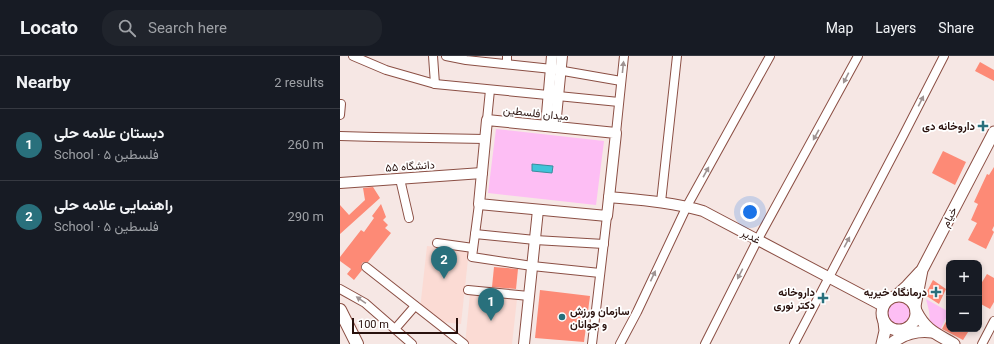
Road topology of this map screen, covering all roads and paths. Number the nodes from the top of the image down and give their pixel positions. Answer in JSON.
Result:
{"nodes":[{"id":1,"x":352,"y":56,"type":"edge"},
{"id":2,"x":433,"y":56,"type":"edge"},
{"id":3,"x":446,"y":56,"type":"edge"},
{"id":4,"x":552,"y":56,"type":"edge"},
{"id":5,"x":562,"y":56,"type":"edge"},
{"id":6,"x":624,"y":56,"type":"edge"},
{"id":7,"x":677,"y":56,"type":"edge"},
{"id":8,"x":770,"y":56,"type":"edge"},
{"id":9,"x":858,"y":56,"type":"edge"},
{"id":10,"x":944,"y":56,"type":"edge"},
{"id":11,"x":467,"y":58,"type":"edge"},
{"id":12,"x":507,"y":60,"type":"edge"},
{"id":13,"x":556,"y":70,"type":"junction"},
{"id":14,"x":621,"y":81,"type":"junction"},
{"id":15,"x":434,"y":84,"type":"junction"},
{"id":16,"x":490,"y":90,"type":"junction"},
{"id":17,"x":553,"y":96,"type":"junction"},
{"id":18,"x":619,"y":102,"type":"junction"},
{"id":19,"x":341,"y":104,"type":"edge"},
{"id":20,"x":340,"y":115,"type":"edge"},
{"id":21,"x":487,"y":120,"type":"junction"},
{"id":22,"x":550,"y":126,"type":"junction"},
{"id":23,"x":994,"y":132,"type":"edge"},
{"id":24,"x":616,"y":133,"type":"junction"},
{"id":25,"x":340,"y":136,"type":"edge"},
{"id":26,"x":485,"y":139,"type":"junction"},
{"id":27,"x":482,"y":173,"type":"junction"},
{"id":28,"x":400,"y":179,"type":"junction"},
{"id":29,"x":340,"y":183,"type":"edge"},
{"id":30,"x":609,"y":197,"type":"junction"},
{"id":31,"x":661,"y":202,"type":"junction"},
{"id":32,"x":479,"y":204,"type":"junction"},
{"id":33,"x":687,"y":206,"type":"junction"},
{"id":34,"x":538,"y":210,"type":"junction"},
{"id":35,"x":607,"y":216,"type":"junction"},
{"id":36,"x":410,"y":218,"type":"dead end"},
{"id":37,"x":475,"y":234,"type":"junction"},
{"id":38,"x":758,"y":239,"type":"junction"},
{"id":39,"x":534,"y":240,"type":"junction"},
{"id":40,"x":437,"y":243,"type":"dead end"},
{"id":41,"x":604,"y":244,"type":"junction"},
{"id":42,"x":473,"y":248,"type":"junction"},
{"id":43,"x":532,"y":266,"type":"junction"},
{"id":44,"x":366,"y":268,"type":"dead end"},
{"id":45,"x":922,"y":270,"type":"junction"},
{"id":46,"x":600,"y":273,"type":"junction"},
{"id":47,"x":828,"y":277,"type":"junction"},
{"id":48,"x":340,"y":289,"type":"edge"},
{"id":49,"x":468,"y":290,"type":"dead end"},
{"id":50,"x":529,"y":296,"type":"junction"},
{"id":51,"x":896,"y":296,"type":"junction"},
{"id":52,"x":414,"y":306,"type":"junction"},
{"id":53,"x":883,"y":306,"type":"junction"},
{"id":54,"x":916,"y":309,"type":"junction"},
{"id":55,"x":340,"y":310,"type":"edge"},
{"id":56,"x":994,"y":321,"type":"edge"},
{"id":57,"x":884,"y":322,"type":"junction"},
{"id":58,"x":394,"y":329,"type":"junction"},
{"id":59,"x":932,"y":332,"type":"junction"},
{"id":60,"x":706,"y":342,"type":"edge"},
{"id":61,"x":357,"y":344,"type":"edge"},
{"id":62,"x":412,"y":344,"type":"edge"},
{"id":63,"x":464,"y":344,"type":"edge"},
{"id":64,"x":524,"y":344,"type":"edge"},
{"id":65,"x":592,"y":344,"type":"edge"},
{"id":66,"x":620,"y":344,"type":"edge"},
{"id":67,"x":794,"y":344,"type":"edge"},
{"id":68,"x":882,"y":344,"type":"edge"},
{"id":69,"x":891,"y":344,"type":"edge"},
{"id":70,"x":954,"y":344,"type":"edge"},
{"id":71,"x":982,"y":344,"type":"edge"}],
"edges":[{"from":1,"to":15,"type":"street"},
{"from":2,"to":15,"type":"street"},
{"from":3,"to":11,"type":"street"},
{"from":4,"to":13,"type":"street"},
{"from":5,"to":13,"type":"street"},
{"from":14,"to":6,"type":"street","one_way":true},
{"from":7,"to":31,"type":"street"},
{"from":33,"to":8,"type":"street","one_way":true},
{"from":9,"to":38,"type":"street","one_way":true},
{"from":47,"to":10,"type":"street","one_way":true},
{"from":11,"to":12,"type":"street"},
{"from":12,"to":13,"type":"street"},
{"from":13,"to":14,"type":"street"},
{"from":13,"to":17,"type":"street"},
{"from":14,"to":18,"type":"street"},
{"from":15,"to":16,"type":"street"},
{"from":16,"to":17,"type":"street"},
{"from":16,"to":21,"type":"street"},
{"from":17,"to":18,"type":"street"},
{"from":17,"to":22,"type":"street"},
{"from":18,"to":24,"type":"street"},
{"from":19,"to":20,"type":"street"},
{"from":21,"to":22,"type":"street","name":"میدان فلسطین"},
{"from":21,"to":26,"type":"street","name":"میدان فلسطین"},
{"from":22,"to":24,"type":"street","name":"میدان فلسطین"},
{"from":23,"to":45,"type":"main road","name":"خیام"},
{"from":24,"to":30,"type":"street"},
{"from":25,"to":26,"type":"street"},
{"from":26,"to":27,"type":"street","name":"میدان فلسطین"},
{"from":27,"to":28,"type":"street","name":"دانشگاه ۵۵"},
{"from":27,"to":32,"type":"street","name":"میدان فلسطین"},
{"from":28,"to":29,"type":"street","name":"دانشگاه ۵۵"},
{"from":28,"to":36,"type":"street"},
{"from":30,"to":31,"type":"street","name":"غدیر"},
{"from":30,"to":35,"type":"street"},
{"from":31,"to":33,"type":"street","name":"غدیر"},
{"from":32,"to":34,"type":"street"},
{"from":32,"to":37,"type":"street"},
{"from":33,"to":38,"type":"street","name":"غدیر"},
{"from":66,"to":33,"type":"street","one_way":true},
{"from":34,"to":35,"type":"street"},
{"from":34,"to":39,"type":"street"},
{"from":35,"to":41,"type":"street"},
{"from":37,"to":39,"type":"street"},
{"from":37,"to":42,"type":"street"},
{"from":38,"to":47,"type":"street","name":"غدیر"},
{"from":38,"to":60,"type":"street","one_way":true},
{"from":39,"to":41,"type":"street"},
{"from":39,"to":43,"type":"street"},
{"from":40,"to":42,"type":"street"},
{"from":41,"to":46,"type":"street"},
{"from":42,"to":43,"type":"street"},
{"from":43,"to":46,"type":"street"},
{"from":43,"to":50,"type":"street"},
{"from":44,"to":52,"type":"street"},
{"from":45,"to":51,"type":"main road"},
{"from":45,"to":54,"type":"main road","name":"خیام"},
{"from":46,"to":65,"type":"street"},
{"from":47,"to":53,"type":"street","name":"غدیر"},
{"from":47,"to":67,"type":"street"},
{"from":58,"to":48,"type":"street","one_way":true},
{"from":49,"to":50,"type":"street"},
{"from":50,"to":64,"type":"street"},
{"from":51,"to":53,"type":"main road"},
{"from":51,"to":54,"type":"main road"},
{"from":52,"to":58,"type":"street"},
{"from":52,"to":63,"type":"street"},
{"from":53,"to":57,"type":"main road"},
{"from":54,"to":57,"type":"main road"},
{"from":54,"to":59,"type":"main road"},
{"from":55,"to":61,"type":"main road"},
{"from":56,"to":71,"type":"street"},
{"from":57,"to":68,"type":"main road"},
{"from":58,"to":62,"type":"street"},
{"from":59,"to":69,"type":"main road"},
{"from":59,"to":70,"type":"main road"}]}
